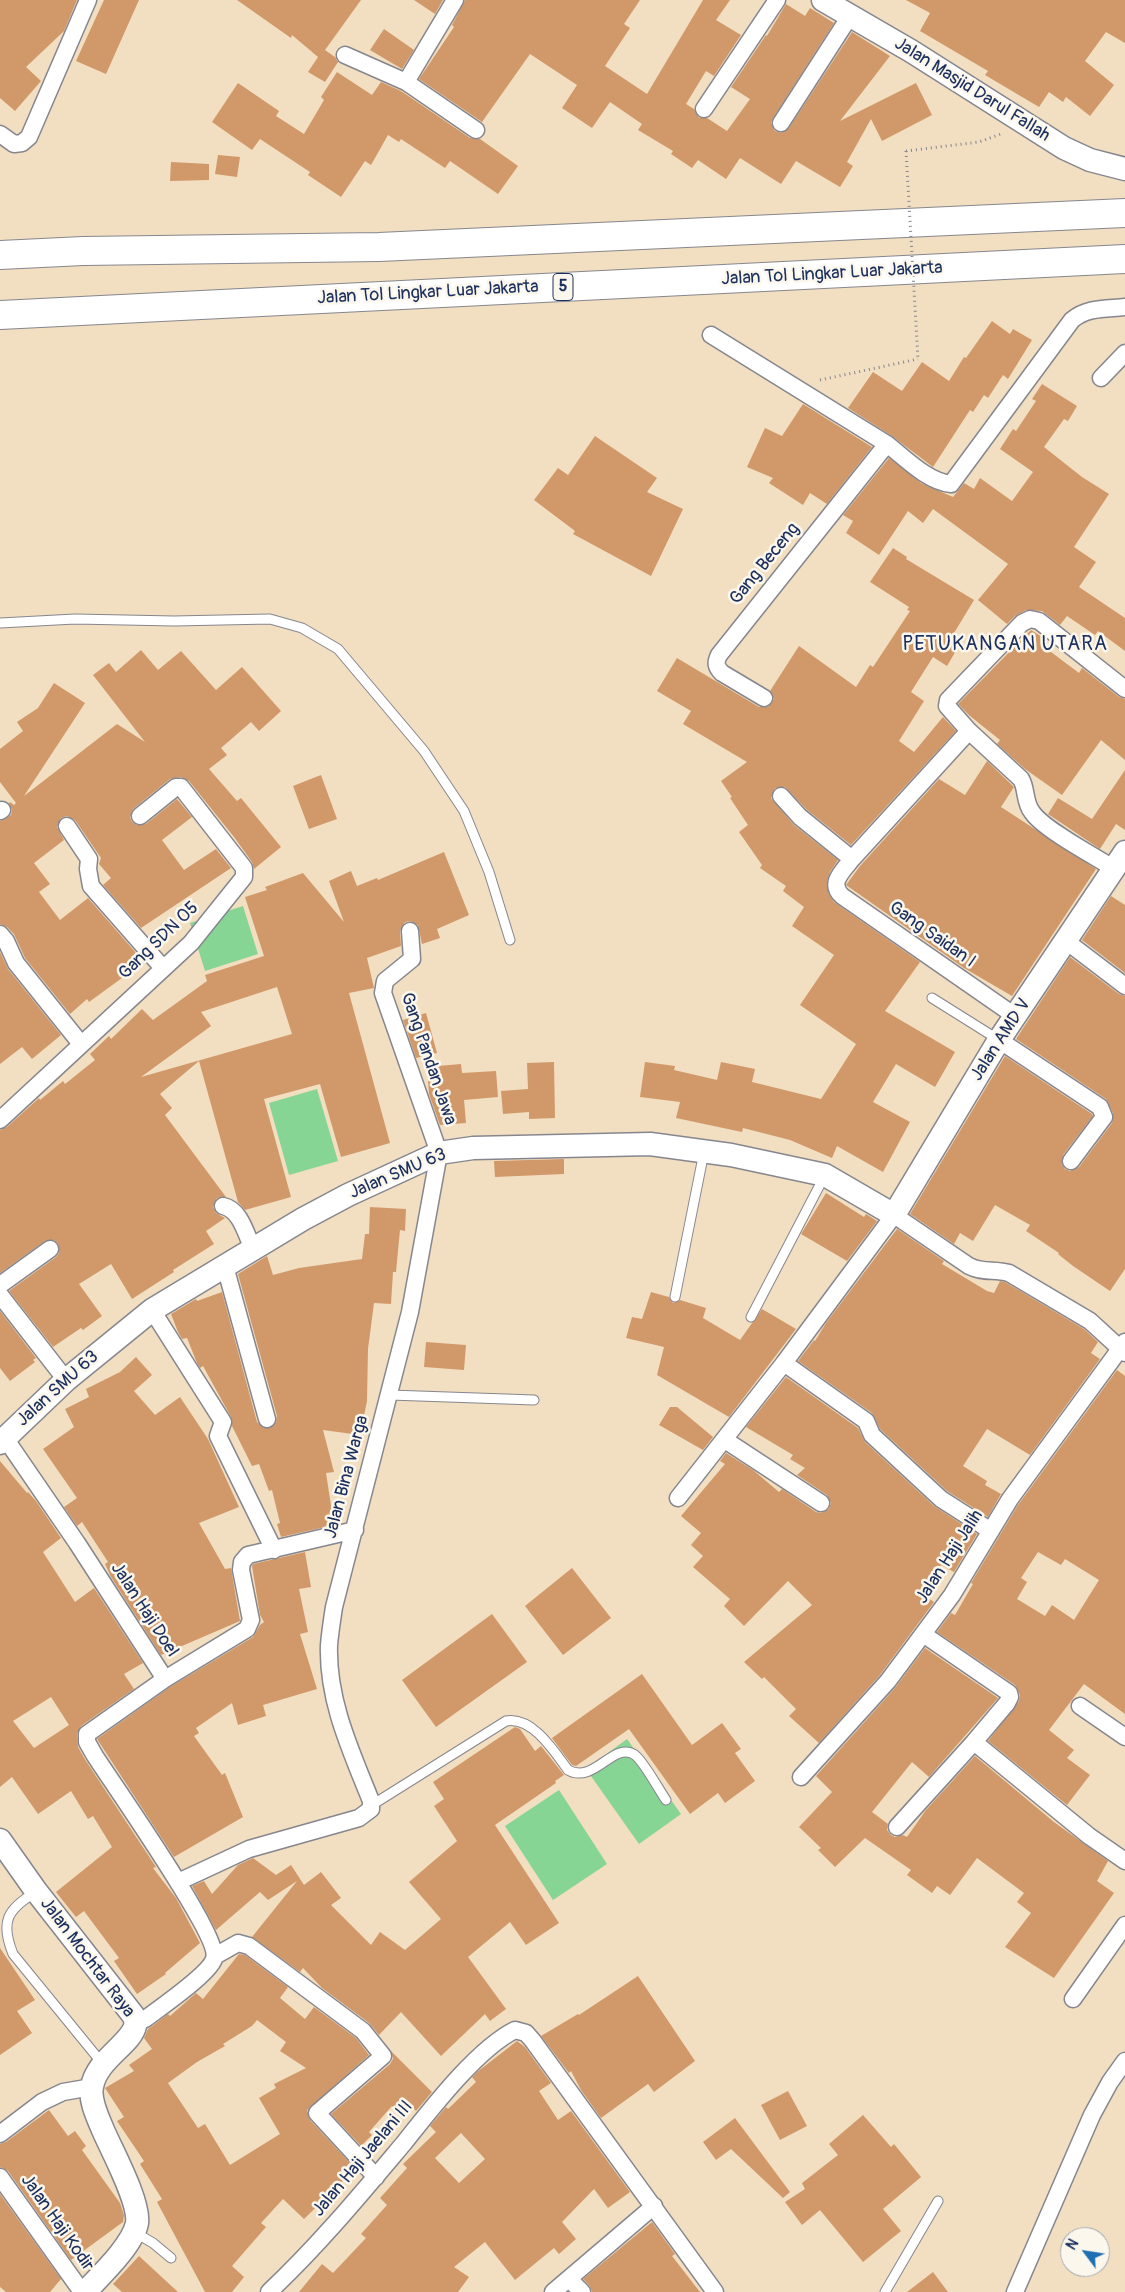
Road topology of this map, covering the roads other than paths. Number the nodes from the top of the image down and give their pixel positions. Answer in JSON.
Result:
{"nodes":[{"id":1,"x":88,"y":0,"type":"edge"},
{"id":2,"x":455,"y":0,"type":"edge"},
{"id":3,"x":777,"y":0,"type":"edge"},
{"id":4,"x":823,"y":0,"type":"edge"},
{"id":5,"x":850,"y":16,"type":"junction"},
{"id":6,"x":346,"y":55,"type":"dead end"},
{"id":7,"x":406,"y":82,"type":"junction"},
{"id":8,"x":704,"y":109,"type":"dead end"},
{"id":9,"x":781,"y":123,"type":"dead end"},
{"id":10,"x":476,"y":130,"type":"dead end"},
{"id":11,"x":0,"y":134,"type":"edge"},
{"id":12,"x":1125,"y":169,"type":"edge"},
{"id":13,"x":1125,"y":213,"type":"edge"},
{"id":14,"x":0,"y":255,"type":"edge"},
{"id":15,"x":1125,"y":258,"type":"edge"},
{"id":16,"x":1125,"y":307,"type":"edge"},
{"id":17,"x":0,"y":315,"type":"edge"},
{"id":18,"x":711,"y":335,"type":"dead end"},
{"id":19,"x":1125,"y":353,"type":"edge"},
{"id":20,"x":1101,"y":378,"type":"dead end"},
{"id":21,"x":887,"y":444,"type":"junction"},
{"id":22,"x":0,"y":623,"type":"edge"},
{"id":23,"x":1125,"y":690,"type":"edge"},
{"id":24,"x":764,"y":698,"type":"dead end"},
{"id":25,"x":969,"y":731,"type":"junction"},
{"id":26,"x":782,"y":796,"type":"dead end"},
{"id":27,"x":140,"y":816,"type":"dead end"},
{"id":28,"x":67,"y":826,"type":"dead end"},
{"id":29,"x":852,"y":860,"type":"junction"},
{"id":30,"x":1119,"y":860,"type":"edge"},
{"id":31,"x":410,"y":931,"type":"dead end"},
{"id":32,"x":0,"y":934,"type":"edge"},
{"id":33,"x":510,"y":940,"type":"dead end"},
{"id":34,"x":1066,"y":941,"type":"junction"},
{"id":35,"x":162,"y":967,"type":"junction"},
{"id":36,"x":1125,"y":986,"type":"edge"},
{"id":37,"x":932,"y":998,"type":"dead end"},
{"id":38,"x":1015,"y":1016,"type":"junction"},
{"id":39,"x":999,"y":1040,"type":"junction"},
{"id":40,"x":81,"y":1044,"type":"junction"},
{"id":41,"x":0,"y":1120,"type":"edge"},
{"id":42,"x":704,"y":1152,"type":"junction"},
{"id":43,"x":439,"y":1153,"type":"junction"},
{"id":44,"x":1071,"y":1161,"type":"dead end"},
{"id":45,"x":825,"y":1175,"type":"junction"},
{"id":46,"x":223,"y":1206,"type":"dead end"},
{"id":47,"x":894,"y":1215,"type":"junction"},
{"id":48,"x":50,"y":1249,"type":"dead end"},
{"id":49,"x":253,"y":1249,"type":"junction"},
{"id":50,"x":225,"y":1266,"type":"junction"},
{"id":51,"x":0,"y":1285,"type":"edge"},
{"id":52,"x":0,"y":1294,"type":"edge"},
{"id":53,"x":674,"y":1296,"type":"dead end"},
{"id":54,"x":152,"y":1310,"type":"junction"},
{"id":55,"x":751,"y":1318,"type":"dead end"},
{"id":56,"x":1123,"y":1348,"type":"edge"},
{"id":57,"x":784,"y":1363,"type":"junction"},
{"id":58,"x":66,"y":1380,"type":"junction"},
{"id":59,"x":390,"y":1395,"type":"junction"},
{"id":60,"x":534,"y":1400,"type":"dead end"},
{"id":61,"x":267,"y":1419,"type":"dead end"},
{"id":62,"x":2,"y":1440,"type":"edge"},
{"id":63,"x":725,"y":1440,"type":"junction"},
{"id":64,"x":678,"y":1498,"type":"dead end"},
{"id":65,"x":820,"y":1502,"type":"dead end"},
{"id":66,"x":355,"y":1530,"type":"junction"},
{"id":67,"x":991,"y":1531,"type":"junction"},
{"id":68,"x":274,"y":1550,"type":"junction"},
{"id":69,"x":923,"y":1634,"type":"junction"},
{"id":70,"x":165,"y":1679,"type":"junction"},
{"id":71,"x":1080,"y":1706,"type":"dead end"},
{"id":72,"x":1125,"y":1737,"type":"edge"},
{"id":73,"x":974,"y":1742,"type":"junction"},
{"id":74,"x":801,"y":1777,"type":"dead end"},
{"id":75,"x":666,"y":1800,"type":"dead end"},
{"id":76,"x":371,"y":1807,"type":"junction"},
{"id":77,"x":897,"y":1827,"type":"dead end"},
{"id":78,"x":0,"y":1840,"type":"edge"},
{"id":79,"x":1124,"y":1858,"type":"edge"},
{"id":80,"x":178,"y":1882,"type":"junction"},
{"id":81,"x":36,"y":1892,"type":"junction"},
{"id":82,"x":1125,"y":1925,"type":"edge"},
{"id":83,"x":1,"y":1930,"type":"edge"},
{"id":84,"x":215,"y":1956,"type":"junction"},
{"id":85,"x":1073,"y":1999,"type":"dead end"},
{"id":86,"x":136,"y":2023,"type":"junction"},
{"id":87,"x":1125,"y":2061,"type":"edge"},
{"id":88,"x":102,"y":2063,"type":"junction"},
{"id":89,"x":92,"y":2087,"type":"junction"},
{"id":90,"x":0,"y":2134,"type":"edge"},
{"id":91,"x":376,"y":2177,"type":"junction"},
{"id":92,"x":0,"y":2178,"type":"edge"},
{"id":93,"x":938,"y":2201,"type":"dead end"},
{"id":94,"x":654,"y":2206,"type":"junction"},
{"id":95,"x":134,"y":2231,"type":"junction"},
{"id":96,"x":171,"y":2258,"type":"dead end"},
{"id":97,"x":569,"y":2279,"type":"junction"},
{"id":98,"x":83,"y":2292,"type":"edge"},
{"id":99,"x":269,"y":2292,"type":"edge"},
{"id":100,"x":554,"y":2292,"type":"edge"},
{"id":101,"x":582,"y":2292,"type":"edge"},
{"id":102,"x":715,"y":2292,"type":"edge"},
{"id":103,"x":885,"y":2292,"type":"edge"},
{"id":104,"x":1015,"y":2292,"type":"edge"}],
"edges":[{"from":1,"to":11,"type":"street"},
{"from":2,"to":7,"type":"street"},
{"from":3,"to":8,"type":"street"},
{"from":4,"to":5,"type":"street","name":"Jalan Masjid Darul Fallah"},
{"from":5,"to":9,"type":"street"},
{"from":5,"to":12,"type":"street","name":"Jalan Masjid Darul Fallah"},
{"from":6,"to":7,"type":"street"},
{"from":7,"to":10,"type":"street"},
{"from":13,"to":14,"type":"highway"},
{"from":15,"to":17,"type":"highway","name":"Jalan Tol Lingkar Luar Jakarta","number":"5"},
{"from":16,"to":21,"type":"street"},
{"from":18,"to":21,"type":"street"},
{"from":19,"to":20,"type":"street"},
{"from":21,"to":24,"type":"street","name":"Gang Beceng"},
{"from":22,"to":33,"type":"lane"},
{"from":23,"to":25,"type":"street","name":"Jalan AMD V"},
{"from":25,"to":29,"type":"street"},
{"from":25,"to":30,"type":"street","name":"Jalan AMD V"},
{"from":26,"to":29,"type":"street"},
{"from":27,"to":35,"type":"street","name":"Gang SDN 05"},
{"from":28,"to":35,"type":"street"},
{"from":29,"to":38,"type":"street","name":"Gang Saidan I"},
{"from":30,"to":34,"type":"street","name":"Jalan AMD V"},
{"from":31,"to":43,"type":"street","name":"Gang Pandan Jawa"},
{"from":32,"to":40,"type":"street"},
{"from":34,"to":36,"type":"street"},
{"from":34,"to":38,"type":"street","name":"Jalan AMD V"},
{"from":35,"to":40,"type":"street","name":"Gang SDN 05"},
{"from":37,"to":39,"type":"lane"},
{"from":38,"to":39,"type":"street","name":"Jalan AMD V"},
{"from":39,"to":44,"type":"street"},
{"from":39,"to":47,"type":"street","name":"Jalan AMD V"},
{"from":40,"to":41,"type":"street","name":"Gang SDN 05"},
{"from":42,"to":43,"type":"street","name":"Jalan SMU 63"},
{"from":42,"to":45,"type":"street","name":"Jalan SMU 63"},
{"from":42,"to":53,"type":"lane"},
{"from":43,"to":49,"type":"street","name":"Jalan SMU 63"},
{"from":43,"to":59,"type":"street","name":"Jalan Bina Warga"},
{"from":45,"to":47,"type":"street","name":"Jalan SMU 63"},
{"from":45,"to":55,"type":"lane"},
{"from":46,"to":49,"type":"street"},
{"from":47,"to":56,"type":"street"},
{"from":47,"to":57,"type":"street"},
{"from":48,"to":51,"type":"street"},
{"from":49,"to":50,"type":"street","name":"Jalan SMU 63"},
{"from":50,"to":54,"type":"street","name":"Jalan SMU 63"},
{"from":50,"to":61,"type":"street"},
{"from":52,"to":58,"type":"street"},
{"from":54,"to":58,"type":"street","name":"Jalan SMU 63"},
{"from":54,"to":68,"type":"street"},
{"from":56,"to":67,"type":"street","name":"Jalan Haji Jalih"},
{"from":57,"to":63,"type":"street"},
{"from":57,"to":67,"type":"street"},
{"from":58,"to":62,"type":"street","name":"Jalan SMU 63"},
{"from":59,"to":60,"type":"lane"},
{"from":59,"to":66,"type":"street","name":"Jalan Bina Warga"},
{"from":62,"to":70,"type":"street","name":"Jalan Haji Doel"},
{"from":63,"to":64,"type":"street"},
{"from":63,"to":65,"type":"street"},
{"from":66,"to":68,"type":"street"},
{"from":66,"to":76,"type":"street","name":"Jalan Bina Warga"},
{"from":67,"to":69,"type":"street","name":"Jalan Haji Jalih"},
{"from":68,"to":70,"type":"street"},
{"from":69,"to":73,"type":"street"},
{"from":69,"to":74,"type":"street","name":"Jalan Haji Jalih"},
{"from":70,"to":80,"type":"street","name":"Jalan Haji Doel"},
{"from":71,"to":72,"type":"street"},
{"from":73,"to":77,"type":"street"},
{"from":73,"to":79,"type":"street"},
{"from":75,"to":76,"type":"lane"},
{"from":76,"to":80,"type":"street"},
{"from":78,"to":81,"type":"street","name":"Jalan Mochtar Raya"},
{"from":80,"to":84,"type":"street","name":"Jalan Haji Doel"},
{"from":81,"to":83,"type":"lane"},
{"from":81,"to":86,"type":"street","name":"Jalan Mochtar Raya"},
{"from":82,"to":85,"type":"street"},
{"from":83,"to":88,"type":"lane"},
{"from":84,"to":86,"type":"street"},
{"from":84,"to":91,"type":"street"},
{"from":86,"to":88,"type":"street","name":"Jalan Mochtar Raya"},
{"from":87,"to":104,"type":"street"},
{"from":88,"to":89,"type":"street","name":"Jalan Mochtar Raya"},
{"from":89,"to":90,"type":"street"},
{"from":89,"to":95,"type":"street"},
{"from":91,"to":94,"type":"street","name":"Jalan Haji Jaelani III"},
{"from":91,"to":99,"type":"street","name":"Jalan Haji Jaelani III"},
{"from":92,"to":98,"type":"street","name":"Jalan Haji Kodir"},
{"from":93,"to":103,"type":"lane"},
{"from":94,"to":97,"type":"street"},
{"from":94,"to":102,"type":"street"},
{"from":95,"to":96,"type":"lane"},
{"from":95,"to":98,"type":"street"},
{"from":97,"to":100,"type":"street"},
{"from":97,"to":101,"type":"street"}]}
